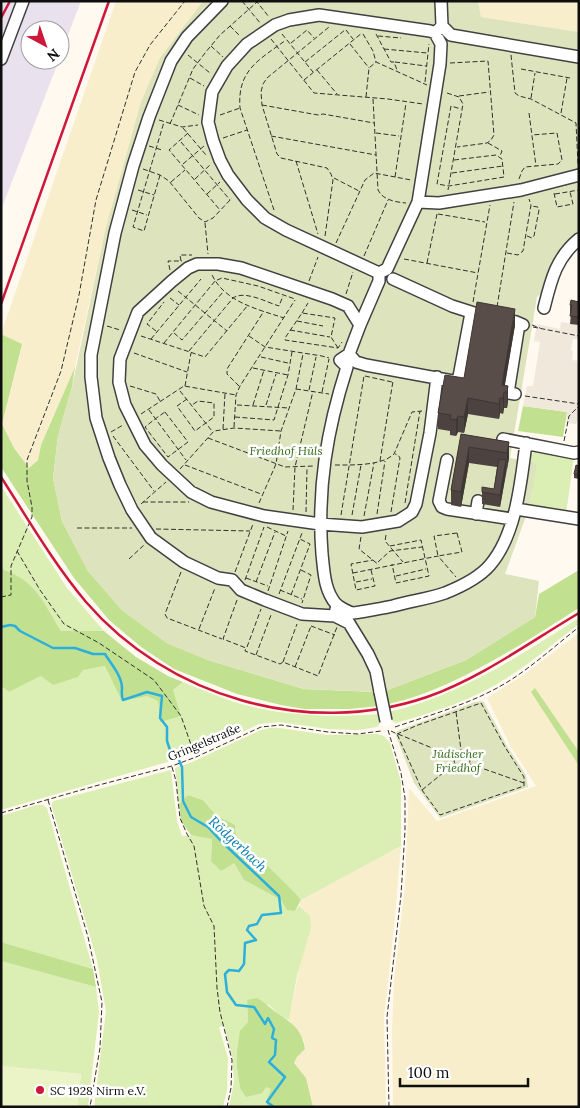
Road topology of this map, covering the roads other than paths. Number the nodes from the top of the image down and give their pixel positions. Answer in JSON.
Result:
{"nodes":[{"id":1,"x":23,"y":1,"type":"edge"},
{"id":2,"x":222,"y":1,"type":"edge"},
{"id":3,"x":440,"y":1,"type":"edge"},
{"id":4,"x":436,"y":30,"type":"junction"},
{"id":5,"x":451,"y":35,"type":"junction"},
{"id":6,"x":441,"y":44,"type":"junction"},
{"id":7,"x":579,"y":57,"type":"edge"},
{"id":8,"x":1,"y":59,"type":"edge"},
{"id":9,"x":578,"y":175,"type":"edge"},
{"id":10,"x":418,"y":202,"type":"junction"},
{"id":11,"x":579,"y":239,"type":"edge"},
{"id":12,"x":385,"y":276,"type":"junction"},
{"id":13,"x":369,"y":303,"type":"junction"},
{"id":14,"x":345,"y":305,"type":"junction"},
{"id":15,"x":544,"y":308,"type":"dead end"},
{"id":16,"x":471,"y":313,"type":"junction"},
{"id":17,"x":360,"y":325,"type":"junction"},
{"id":18,"x":348,"y":361,"type":"junction"},
{"id":19,"x":437,"y":377,"type":"junction"},
{"id":20,"x":520,"y":395,"type":"road end"},
{"id":21,"x":503,"y":439,"type":"edge"},
{"id":22,"x":526,"y":443,"type":"junction"},
{"id":23,"x":579,"y":452,"type":"edge"},
{"id":24,"x":447,"y":460,"type":"dead end"},
{"id":25,"x":478,"y":501,"type":"dead end"},
{"id":26,"x":476,"y":514,"type":"junction"},
{"id":27,"x":514,"y":514,"type":"junction"},
{"id":28,"x":579,"y":519,"type":"edge"},
{"id":29,"x":320,"y":524,"type":"junction"},
{"id":30,"x":343,"y":615,"type":"junction"},
{"id":31,"x":390,"y":728,"type":"road end"}],
"edges":[{"from":1,"to":8,"type":"lane"},
{"from":2,"to":30,"type":"lane"},
{"from":3,"to":4,"type":"lane"},
{"from":4,"to":5,"type":"lane"},
{"from":4,"to":6,"type":"lane"},
{"from":4,"to":12,"type":"lane"},
{"from":5,"to":6,"type":"lane"},
{"from":5,"to":7,"type":"lane"},
{"from":6,"to":10,"type":"lane"},
{"from":9,"to":10,"type":"lane"},
{"from":10,"to":12,"type":"lane"},
{"from":11,"to":15,"type":"lane"},
{"from":12,"to":13,"type":"lane"},
{"from":12,"to":16,"type":"lane"},
{"from":13,"to":14,"type":"lane"},
{"from":13,"to":17,"type":"lane"},
{"from":14,"to":17,"type":"lane"},
{"from":14,"to":29,"type":"lane"},
{"from":16,"to":19,"type":"lane"},
{"from":16,"to":20,"type":"lane"},
{"from":17,"to":18,"type":"lane"},
{"from":18,"to":19,"type":"lane"},
{"from":18,"to":29,"type":"lane"},
{"from":19,"to":29,"type":"lane"},
{"from":21,"to":22,"type":"lane"},
{"from":22,"to":23,"type":"lane"},
{"from":22,"to":27,"type":"lane"},
{"from":24,"to":26,"type":"lane"},
{"from":25,"to":26,"type":"lane"},
{"from":26,"to":27,"type":"lane"},
{"from":27,"to":28,"type":"lane"},
{"from":27,"to":30,"type":"lane"},
{"from":29,"to":30,"type":"lane"},
{"from":30,"to":31,"type":"lane","bridge":true}]}
